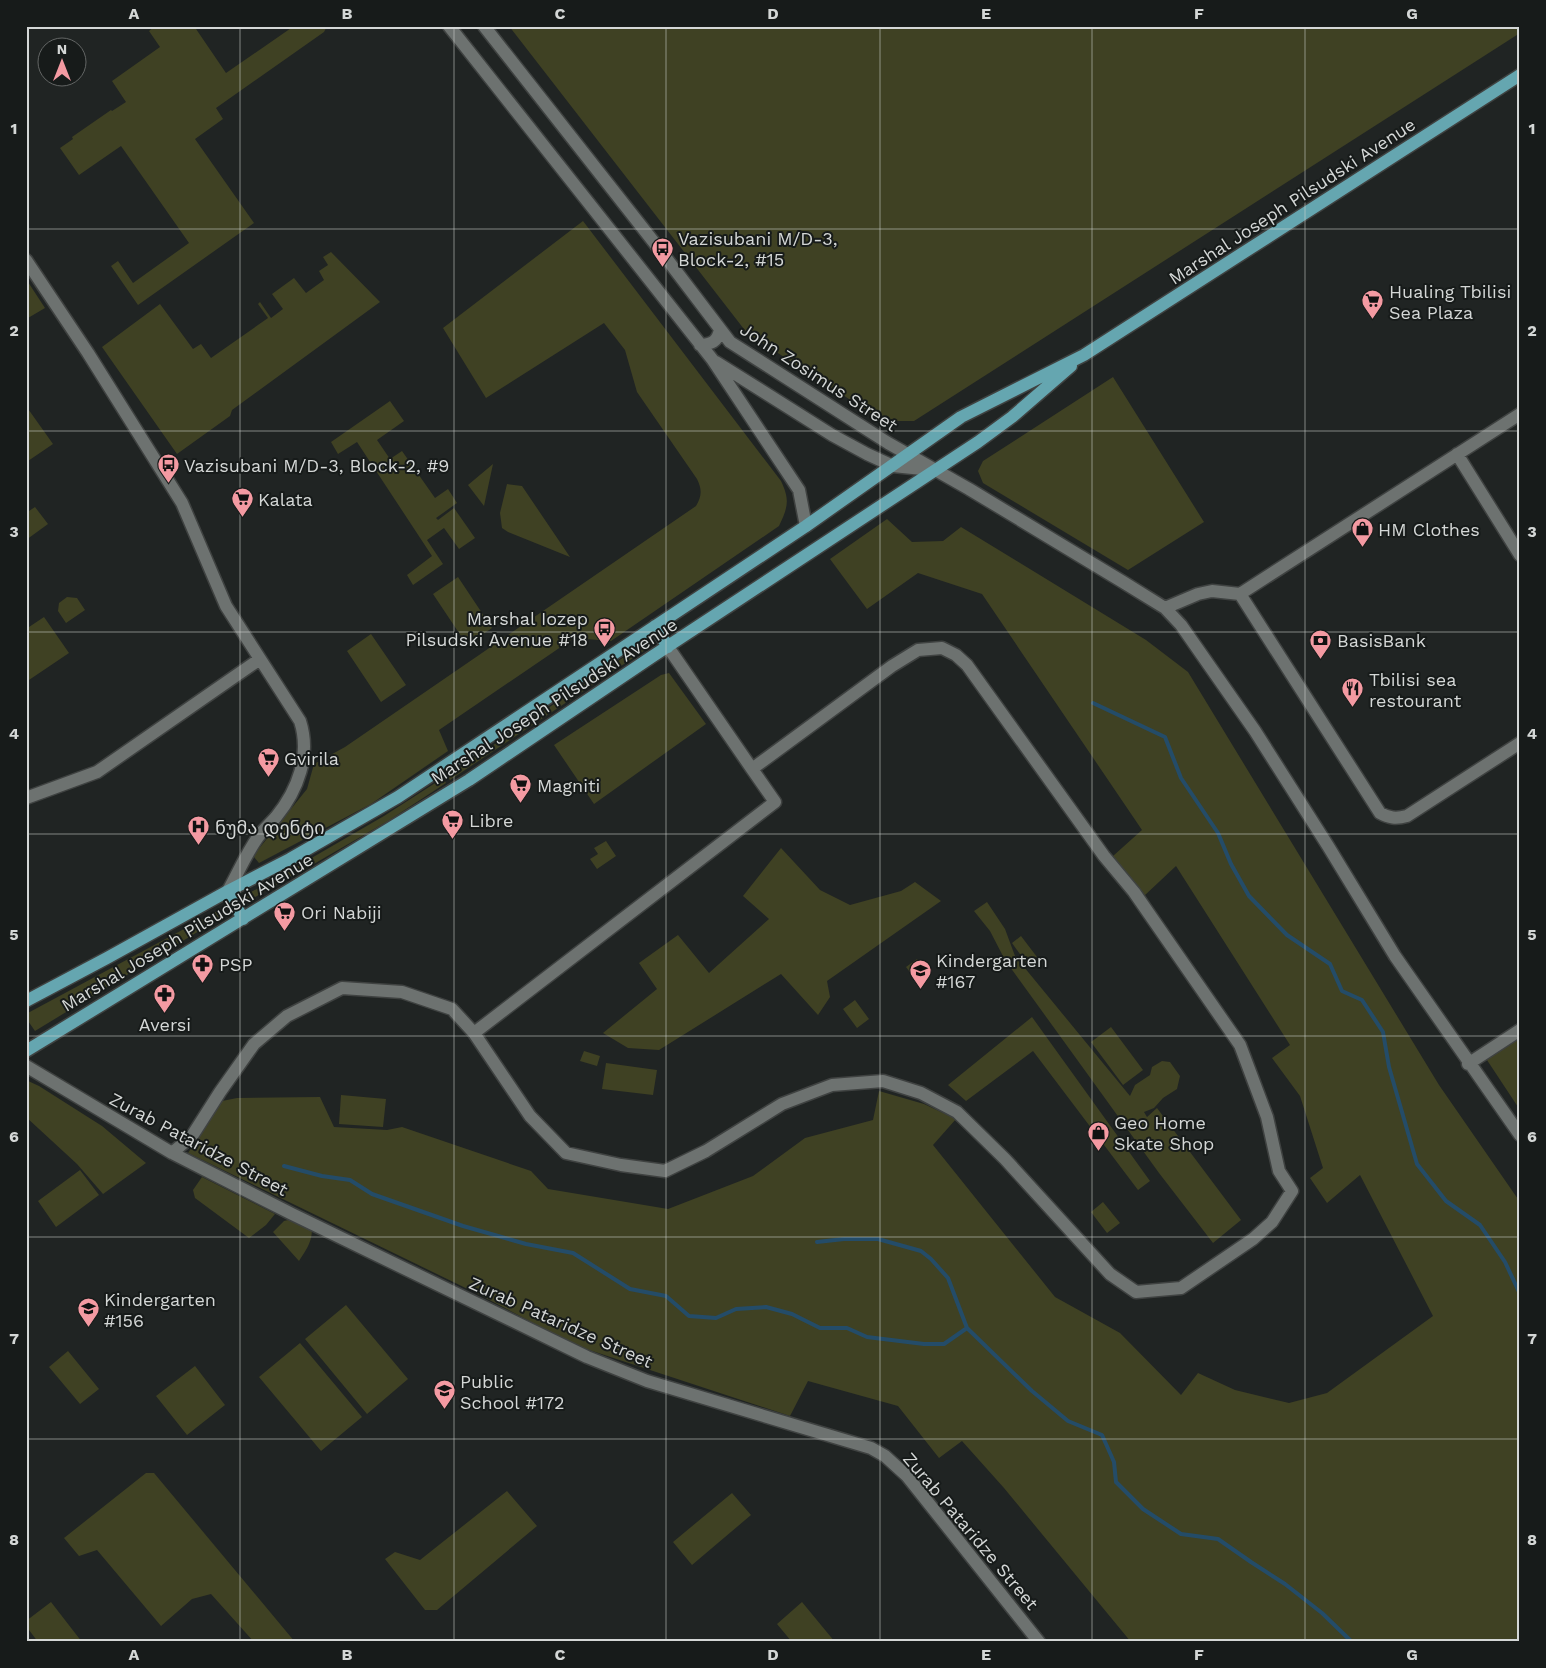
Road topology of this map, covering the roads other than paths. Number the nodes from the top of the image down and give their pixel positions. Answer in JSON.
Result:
{"nodes":[{"id":1,"x":449,"y":26,"type":"edge"},
{"id":2,"x":484,"y":26,"type":"edge"},
{"id":3,"x":1520,"y":75,"type":"edge"},
{"id":4,"x":26,"y":260,"type":"edge"},
{"id":5,"x":720,"y":330,"type":"junction"},
{"id":6,"x":700,"y":345,"type":"junction"},
{"id":7,"x":1084,"y":355,"type":"junction"},
{"id":8,"x":712,"y":359,"type":"junction"},
{"id":9,"x":1520,"y":414,"type":"edge"},
{"id":10,"x":1456,"y":454,"type":"junction"},
{"id":11,"x":909,"y":455,"type":"junction"},
{"id":12,"x":893,"y":466,"type":"junction"},
{"id":13,"x":936,"y":470,"type":"junction"},
{"id":14,"x":806,"y":526,"type":"junction"},
{"id":15,"x":1520,"y":555,"type":"edge"},
{"id":16,"x":1240,"y":594,"type":"junction"},
{"id":17,"x":1165,"y":608,"type":"junction"},
{"id":18,"x":655,"y":626,"type":"junction"},
{"id":19,"x":668,"y":647,"type":"junction"},
{"id":20,"x":260,"y":659,"type":"junction"},
{"id":21,"x":1520,"y":743,"type":"edge"},
{"id":22,"x":752,"y":769,"type":"junction"},
{"id":23,"x":26,"y":798,"type":"edge"},
{"id":24,"x":228,"y":891,"type":"junction"},
{"id":25,"x":243,"y":919,"type":"junction"},
{"id":26,"x":26,"y":1000,"type":"edge"},
{"id":27,"x":1520,"y":1030,"type":"edge"},
{"id":28,"x":474,"y":1033,"type":"junction"},
{"id":29,"x":26,"y":1051,"type":"edge"},
{"id":30,"x":1468,"y":1064,"type":"junction"},
{"id":31,"x":26,"y":1066,"type":"edge"},
{"id":32,"x":1520,"y":1135,"type":"edge"},
{"id":33,"x":172,"y":1153,"type":"junction"},
{"id":34,"x":1039,"y":1642,"type":"edge"}],
"edges":[{"from":1,"to":6,"type":"street","name":"John Zosimus Street"},
{"from":2,"to":5,"type":"street","name":"John Zosimus Street"},
{"from":3,"to":7,"type":"main road","name":"Marshal Joseph Pilsudski Avenue"},
{"from":4,"to":20,"type":"street"},
{"from":5,"to":6,"type":"street"},
{"from":5,"to":11,"type":"street","name":"John Zosimus Street"},
{"from":6,"to":8,"type":"street","name":"John Zosimus Street"},
{"from":7,"to":11,"type":"main road","name":"Marshal Joseph Pilsudski Avenue"},
{"from":7,"to":13,"type":"main road","name":"Marshal Joseph Pilsudski Avenue"},
{"from":8,"to":12,"type":"street","name":"John Zosimus Street"},
{"from":8,"to":14,"type":"street","name":"John Zosimus Street"},
{"from":9,"to":10,"type":"street"},
{"from":10,"to":15,"type":"street"},
{"from":10,"to":16,"type":"street"},
{"from":11,"to":12,"type":"main road","name":"Marshal Joseph Pilsudski Avenue"},
{"from":11,"to":13,"type":"street","name":"John Zosimus Street"},
{"from":12,"to":13,"type":"street","name":"John Zosimus Street"},
{"from":12,"to":14,"type":"main road","name":"Marshal Joseph Pilsudski Avenue"},
{"from":13,"to":17,"type":"street"},
{"from":13,"to":19,"type":"main road","name":"Marshal Joseph Pilsudski Avenue"},
{"from":14,"to":18,"type":"main road","name":"Marshal Joseph Pilsudski Avenue"},
{"from":16,"to":17,"type":"street"},
{"from":16,"to":21,"type":"street"},
{"from":17,"to":30,"type":"street"},
{"from":18,"to":19,"type":"main road"},
{"from":18,"to":24,"type":"main road","name":"Marshal Joseph Pilsudski Avenue"},
{"from":19,"to":22,"type":"street"},
{"from":19,"to":25,"type":"main road","name":"Marshal Joseph Pilsudski Avenue"},
{"from":20,"to":23,"type":"street"},
{"from":20,"to":24,"type":"street"},
{"from":22,"to":28,"type":"street"},
{"from":22,"to":28,"type":"street"},
{"from":24,"to":25,"type":"main road"},
{"from":24,"to":26,"type":"main road","name":"Marshal Joseph Pilsudski Avenue"},
{"from":25,"to":29,"type":"main road","name":"Marshal Joseph Pilsudski Avenue"},
{"from":27,"to":30,"type":"street"},
{"from":28,"to":33,"type":"street"},
{"from":30,"to":32,"type":"street"},
{"from":31,"to":33,"type":"street","name":"Zurab Pataridze Street"},
{"from":33,"to":34,"type":"street","name":"Zurab Pataridze Street"}]}
